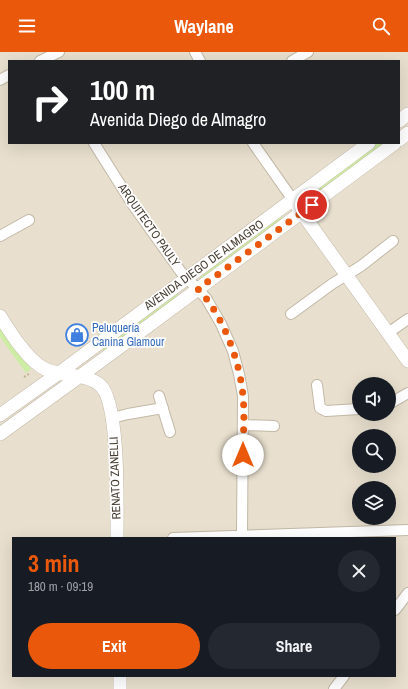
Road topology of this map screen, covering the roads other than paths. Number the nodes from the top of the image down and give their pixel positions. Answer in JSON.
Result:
{"nodes":[{"id":1,"x":59,"y":52,"type":"edge"},
{"id":2,"x":308,"y":52,"type":"edge"},
{"id":3,"x":45,"y":60,"type":"edge"},
{"id":4,"x":294,"y":60,"type":"edge"},
{"id":5,"x":408,"y":114,"type":"edge"},
{"id":6,"x":400,"y":120,"type":"edge"},
{"id":7,"x":408,"y":133,"type":"edge"},
{"id":8,"x":400,"y":139,"type":"edge"},
{"id":9,"x":95,"y":144,"type":"edge"},
{"id":10,"x":254,"y":144,"type":"edge"},
{"id":11,"x":368,"y":144,"type":"edge"},
{"id":12,"x":394,"y":144,"type":"edge"},
{"id":13,"x":293,"y":200,"type":"junction"},
{"id":14,"x":302,"y":213,"type":"junction"},
{"id":15,"x":29,"y":220,"type":"dead end"},
{"id":16,"x":0,"y":236,"type":"edge"},
{"id":17,"x":393,"y":241,"type":"dead end"},
{"id":18,"x":346,"y":274,"type":"junction"},
{"id":19,"x":186,"y":278,"type":"junction"},
{"id":20,"x":198,"y":289,"type":"junction"},
{"id":21,"x":291,"y":314,"type":"dead end"},
{"id":22,"x":0,"y":316,"type":"edge"},
{"id":23,"x":408,"y":319,"type":"edge"},
{"id":24,"x":388,"y":333,"type":"junction"},
{"id":25,"x":101,"y":360,"type":"junction"},
{"id":26,"x":408,"y":360,"type":"edge"},
{"id":27,"x":59,"y":373,"type":"junction"},
{"id":28,"x":78,"y":377,"type":"junction"},
{"id":29,"x":100,"y":385,"type":"junction"},
{"id":30,"x":317,"y":385,"type":"dead end"},
{"id":31,"x":408,"y":393,"type":"edge"},
{"id":32,"x":159,"y":396,"type":"dead end"},
{"id":33,"x":396,"y":400,"type":"edge"},
{"id":34,"x":163,"y":408,"type":"junction"},
{"id":35,"x":352,"y":409,"type":"edge"},
{"id":36,"x":0,"y":415,"type":"edge"},
{"id":37,"x":112,"y":418,"type":"junction"},
{"id":38,"x":243,"y":425,"type":"junction"},
{"id":39,"x":274,"y":426,"type":"dead end"},
{"id":40,"x":170,"y":432,"type":"dead end"},
{"id":41,"x":0,"y":434,"type":"edge"},
{"id":42,"x":408,"y":530,"type":"edge"},
{"id":43,"x":242,"y":536,"type":"junction"},
{"id":44,"x":279,"y":536,"type":"edge"},
{"id":45,"x":118,"y":537,"type":"edge"},
{"id":46,"x":207,"y":537,"type":"edge"},
{"id":47,"x":408,"y":593,"type":"edge"},
{"id":48,"x":396,"y":609,"type":"edge"},
{"id":49,"x":120,"y":677,"type":"edge"},
{"id":50,"x":343,"y":677,"type":"edge"},
{"id":51,"x":120,"y":689,"type":"edge"},
{"id":52,"x":334,"y":689,"type":"edge"}],
"edges":[{"from":1,"to":3,"type":"street"},
{"from":2,"to":4,"type":"street"},
{"from":5,"to":6,"type":"street"},
{"from":7,"to":8,"type":"street"},
{"from":9,"to":19,"type":"street","name":"ARQUITECTO PAULY"},
{"from":10,"to":13,"type":"street"},
{"from":11,"to":13,"type":"street","name":"AVENIDA DIEGO DE ALMAGRO"},
{"from":12,"to":14,"type":"street","name":"AVENIDA DIEGO DE ALMAGRO"},
{"from":13,"to":14,"type":"street"},
{"from":13,"to":19,"type":"street","name":"AVENIDA DIEGO DE ALMAGRO"},
{"from":14,"to":18,"type":"street"},
{"from":14,"to":20,"type":"street","name":"AVENIDA DIEGO DE ALMAGRO"},
{"from":15,"to":16,"type":"street"},
{"from":17,"to":18,"type":"street"},
{"from":18,"to":21,"type":"street"},
{"from":18,"to":24,"type":"street"},
{"from":19,"to":20,"type":"street","name":"ARQUITECTO PAULY"},
{"from":19,"to":27,"type":"street","name":"AVENIDA DIEGO DE ALMAGRO"},
{"from":20,"to":25,"type":"street","name":"AVENIDA DIEGO DE ALMAGRO"},
{"from":20,"to":38,"type":"street","name":"ARQUITECTO PAULY"},
{"from":22,"to":27,"type":"street"},
{"from":23,"to":24,"type":"street"},
{"from":24,"to":26,"type":"street"},
{"from":25,"to":28,"type":"street","name":"AVENIDA DIEGO DE ALMAGRO"},
{"from":25,"to":29,"type":"street"},
{"from":27,"to":28,"type":"street"},
{"from":27,"to":36,"type":"street","name":"AVENIDA DIEGO DE ALMAGRO"},
{"from":28,"to":29,"type":"street"},
{"from":28,"to":41,"type":"street","name":"AVENIDA DIEGO DE ALMAGRO"},
{"from":29,"to":37,"type":"street","name":"RENATO ZANELLI"},
{"from":30,"to":35,"type":"street"},
{"from":31,"to":33,"type":"street"},
{"from":32,"to":34,"type":"street"},
{"from":34,"to":37,"type":"street"},
{"from":34,"to":40,"type":"street"},
{"from":37,"to":45,"type":"street","name":"RENATO ZANELLI"},
{"from":38,"to":39,"type":"street"},
{"from":38,"to":43,"type":"street","name":"ARQUITECTO PAULY"},
{"from":42,"to":44,"type":"street"},
{"from":43,"to":44,"type":"street"},
{"from":43,"to":46,"type":"street"},
{"from":47,"to":48,"type":"street"},
{"from":49,"to":51,"type":"street"},
{"from":50,"to":52,"type":"street"}]}
